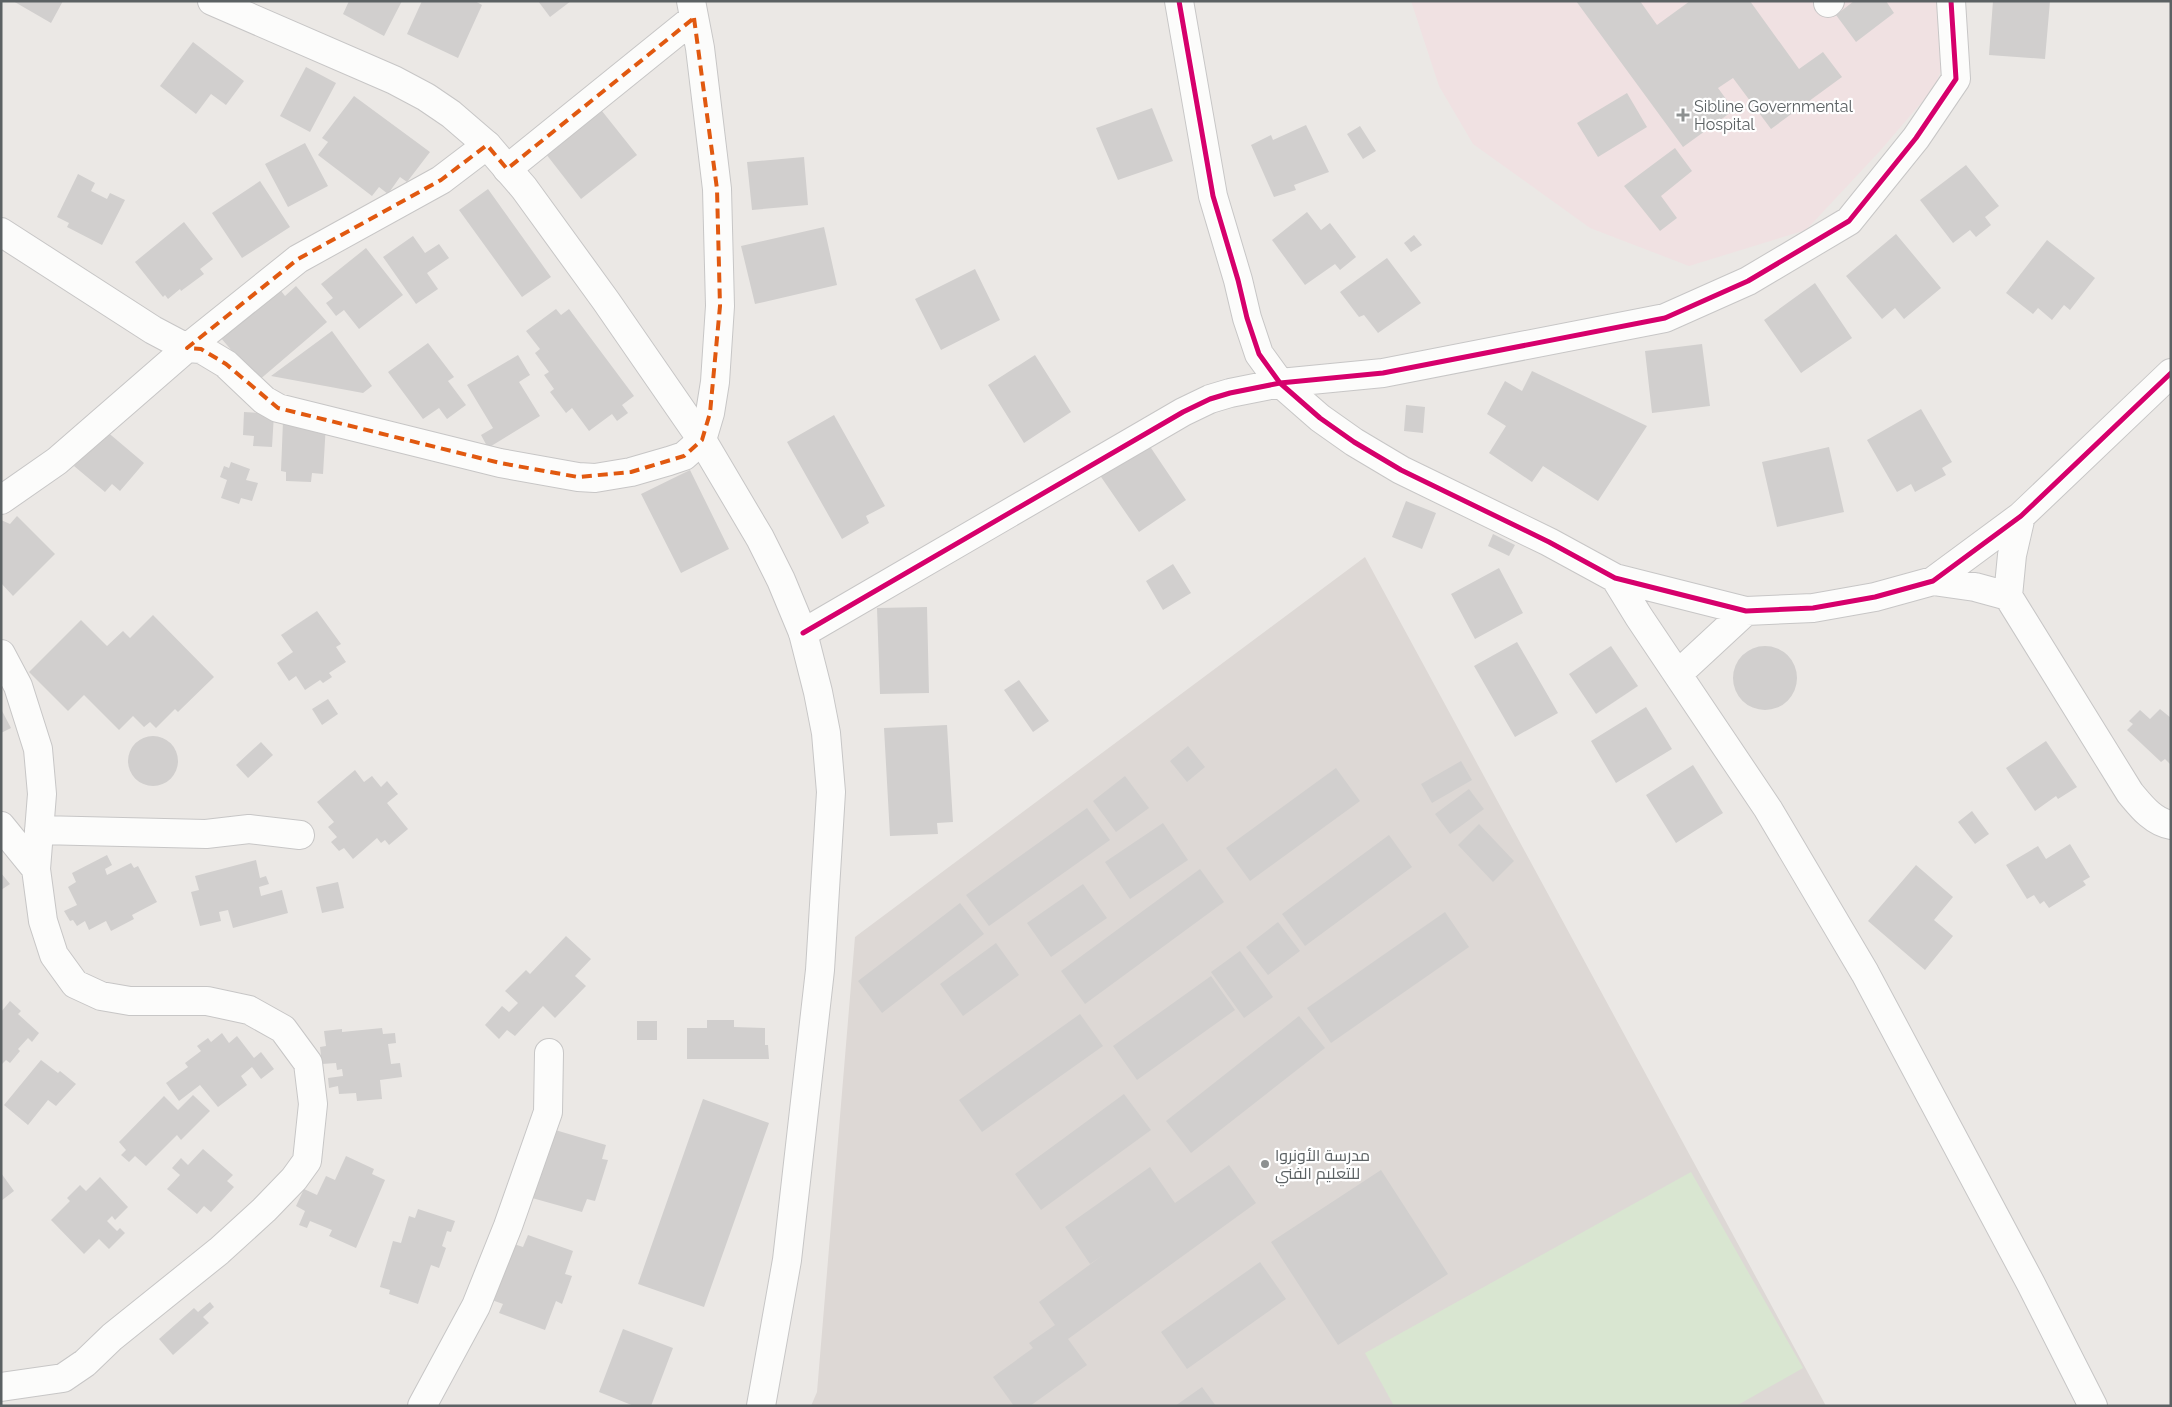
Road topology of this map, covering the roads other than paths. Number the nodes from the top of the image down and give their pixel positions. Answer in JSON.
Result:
{"nodes":[{"id":1,"x":212,"y":1,"type":"edge"},
{"id":2,"x":1179,"y":1,"type":"edge"},
{"id":3,"x":1951,"y":1,"type":"edge"},
{"id":4,"x":693,"y":10,"type":"edge"},
{"id":5,"x":487,"y":145,"type":"junction"},
{"id":6,"x":507,"y":169,"type":"junction"},
{"id":7,"x":1,"y":232,"type":"edge"},
{"id":8,"x":187,"y":348,"type":"junction"},
{"id":9,"x":2171,"y":373,"type":"edge"},
{"id":10,"x":1280,"y":383,"type":"junction"},
{"id":11,"x":702,"y":440,"type":"junction"},
{"id":12,"x":1,"y":500,"type":"edge"},
{"id":13,"x":2021,"y":516,"type":"junction"},
{"id":14,"x":1615,"y":578,"type":"junction"},
{"id":15,"x":1933,"y":581,"type":"junction"},
{"id":16,"x":2008,"y":596,"type":"junction"},
{"id":17,"x":1746,"y":611,"type":"junction"},
{"id":18,"x":803,"y":633,"type":"junction"},
{"id":19,"x":1,"y":654,"type":"edge"},
{"id":20,"x":1678,"y":674,"type":"junction"},
{"id":21,"x":2171,"y":825,"type":"edge"},
{"id":22,"x":1,"y":826,"type":"edge"},
{"id":23,"x":39,"y":830,"type":"junction"},
{"id":24,"x":300,"y":835,"type":"dead end"},
{"id":25,"x":36,"y":869,"type":"junction"},
{"id":26,"x":549,"y":1053,"type":"dead end"},
{"id":27,"x":1,"y":1387,"type":"edge"},
{"id":28,"x":422,"y":1406,"type":"edge"},
{"id":29,"x":761,"y":1406,"type":"edge"},
{"id":30,"x":2093,"y":1406,"type":"edge"}],
"edges":[{"from":1,"to":5,"type":"street"},
{"from":2,"to":10,"type":"street"},
{"from":3,"to":10,"type":"street"},
{"from":4,"to":6,"type":"street"},
{"from":4,"to":11,"type":"street"},
{"from":5,"to":6,"type":"street"},
{"from":5,"to":8,"type":"street"},
{"from":6,"to":11,"type":"street"},
{"from":7,"to":8,"type":"street"},
{"from":8,"to":11,"type":"street"},
{"from":8,"to":12,"type":"street"},
{"from":9,"to":13,"type":"street"},
{"from":10,"to":14,"type":"street"},
{"from":10,"to":18,"type":"street"},
{"from":11,"to":18,"type":"street"},
{"from":13,"to":15,"type":"street"},
{"from":13,"to":16,"type":"street"},
{"from":14,"to":17,"type":"street"},
{"from":14,"to":20,"type":"street"},
{"from":15,"to":16,"type":"street"},
{"from":15,"to":17,"type":"street"},
{"from":16,"to":21,"type":"street"},
{"from":17,"to":20,"type":"street"},
{"from":18,"to":29,"type":"street"},
{"from":19,"to":23,"type":"street"},
{"from":20,"to":30,"type":"street"},
{"from":22,"to":25,"type":"street"},
{"from":23,"to":24,"type":"street"},
{"from":23,"to":25,"type":"street"},
{"from":25,"to":27,"type":"street"},
{"from":26,"to":28,"type":"street"}]}
